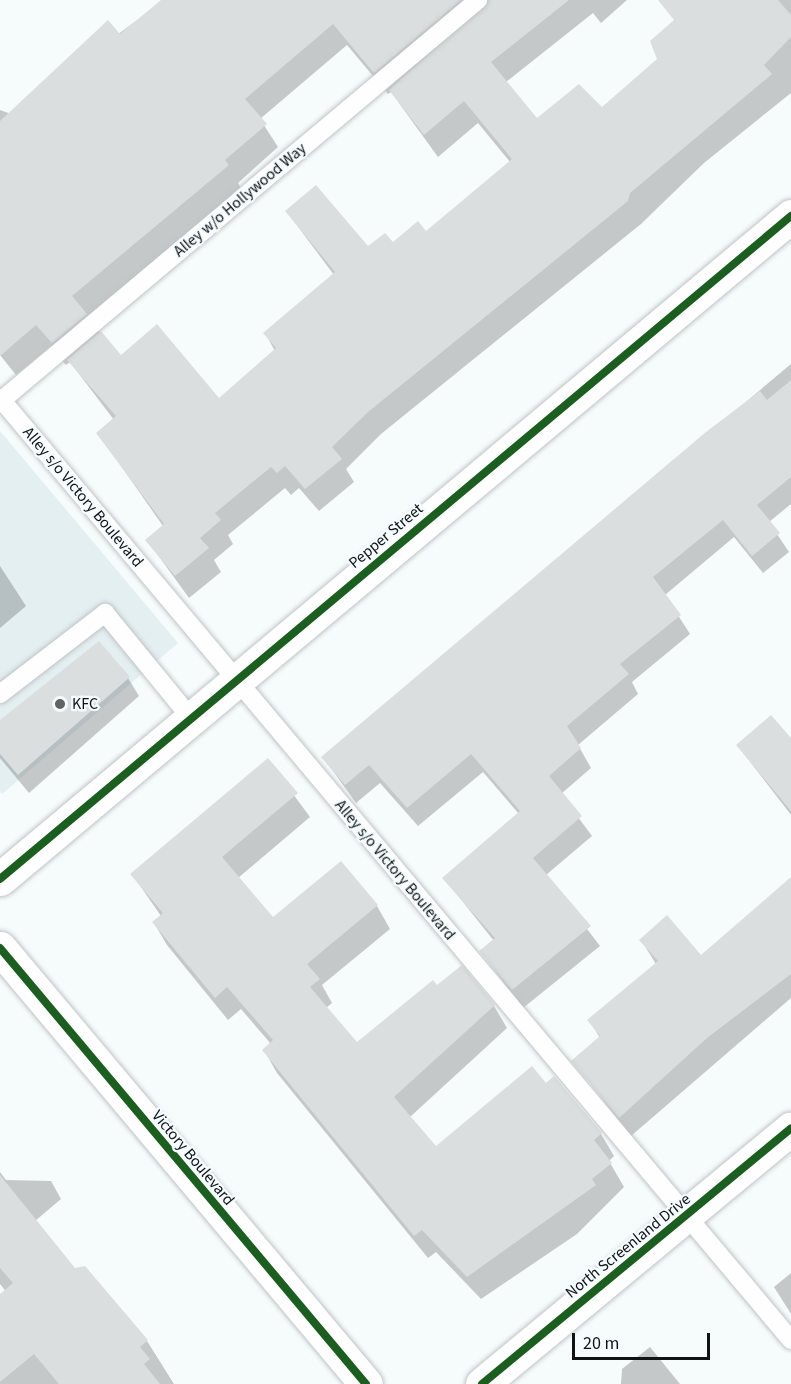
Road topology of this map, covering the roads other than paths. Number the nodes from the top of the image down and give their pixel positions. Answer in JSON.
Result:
{"nodes":[{"id":1,"x":478,"y":0,"type":"edge"},
{"id":2,"x":791,"y":216,"type":"edge"},
{"id":3,"x":1,"y":399,"type":"edge"},
{"id":4,"x":235,"y":680,"type":"junction"},
{"id":5,"x":0,"y":694,"type":"edge"},
{"id":6,"x":190,"y":717,"type":"junction"},
{"id":7,"x":0,"y":879,"type":"edge"},
{"id":8,"x":0,"y":948,"type":"edge"},
{"id":9,"x":791,"y":1128,"type":"edge"},
{"id":10,"x":687,"y":1216,"type":"junction"},
{"id":11,"x":791,"y":1340,"type":"edge"},
{"id":12,"x":366,"y":1384,"type":"edge"},
{"id":13,"x":482,"y":1384,"type":"edge"}],
"edges":[{"from":1,"to":3,"type":"lane","name":"Alley w/o Hollywood Way"},
{"from":2,"to":4,"type":"street","name":"Pepper Street"},
{"from":3,"to":4,"type":"lane","name":"Alley s/o Victory Boulevard"},
{"from":4,"to":6,"type":"street","name":"Pepper Street"},
{"from":4,"to":10,"type":"lane","name":"Alley s/o Victory Boulevard"},
{"from":5,"to":6,"type":"lane"},
{"from":6,"to":7,"type":"street","name":"Pepper Street"},
{"from":8,"to":12,"type":"street","name":"Victory Boulevard"},
{"from":9,"to":10,"type":"street","name":"North Screenland Drive"},
{"from":10,"to":11,"type":"lane","name":"Alley s/o Victory Boulevard"},
{"from":10,"to":13,"type":"street","name":"North Screenland Drive"}]}
